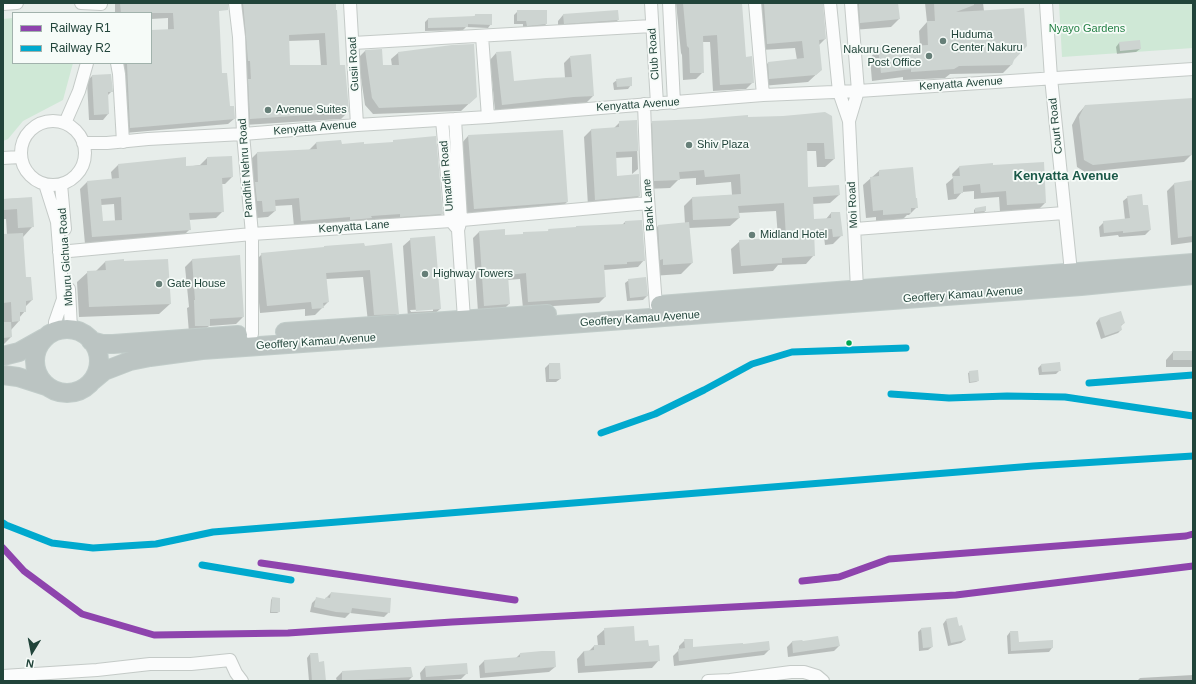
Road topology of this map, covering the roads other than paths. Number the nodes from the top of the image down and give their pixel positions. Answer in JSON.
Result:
{"nodes":[{"id":1,"x":17,"y":3,"type":"edge"},
{"id":2,"x":81,"y":3,"type":"edge"},
{"id":3,"x":235,"y":3,"type":"edge"},
{"id":4,"x":350,"y":3,"type":"edge"},
{"id":5,"x":651,"y":3,"type":"edge"},
{"id":6,"x":669,"y":3,"type":"edge"},
{"id":7,"x":754,"y":3,"type":"edge"},
{"id":8,"x":830,"y":3,"type":"edge"},
{"id":9,"x":851,"y":3,"type":"edge"},
{"id":10,"x":1046,"y":3,"type":"edge"},
{"id":11,"x":3,"y":4,"type":"edge"},
{"id":12,"x":101,"y":7,"type":"edge"},
{"id":13,"x":652,"y":26,"type":"junction"},
{"id":14,"x":482,"y":36,"type":"junction"},
{"id":15,"x":353,"y":43,"type":"junction"},
{"id":16,"x":87,"y":64,"type":"edge"},
{"id":17,"x":117,"y":64,"type":"edge"},
{"id":18,"x":1193,"y":69,"type":"edge"},
{"id":19,"x":673,"y":74,"type":"junction"},
{"id":20,"x":655,"y":76,"type":"junction"},
{"id":21,"x":1051,"y":78,"type":"junction"},
{"id":22,"x":858,"y":91,"type":"junction"},
{"id":23,"x":839,"y":92,"type":"junction"},
{"id":24,"x":763,"y":95,"type":"junction"},
{"id":25,"x":674,"y":103,"type":"junction"},
{"id":26,"x":644,"y":104,"type":"junction"},
{"id":27,"x":657,"y":104,"type":"junction"},
{"id":28,"x":488,"y":117,"type":"junction"},
{"id":29,"x":455,"y":119,"type":"junction"},
{"id":30,"x":442,"y":120,"type":"junction"},
{"id":31,"x":849,"y":121,"type":"junction"},
{"id":32,"x":65,"y":123,"type":"junction"},
{"id":33,"x":357,"y":125,"type":"junction"},
{"id":34,"x":243,"y":134,"type":"junction"},
{"id":35,"x":123,"y":142,"type":"junction"},
{"id":36,"x":83,"y":143,"type":"junction"},
{"id":37,"x":20,"y":157,"type":"junction"},
{"id":38,"x":3,"y":158,"type":"edge"},
{"id":39,"x":45,"y":184,"type":"junction"},
{"id":40,"x":61,"y":184,"type":"junction"},
{"id":41,"x":648,"y":203,"type":"junction"},
{"id":42,"x":1064,"y":213,"type":"junction"},
{"id":43,"x":456,"y":224,"type":"junction"},
{"id":44,"x":855,"y":230,"type":"junction"},
{"id":45,"x":252,"y":234,"type":"junction"},
{"id":46,"x":63,"y":252,"type":"junction"},
{"id":47,"x":1193,"y":263,"type":"edge"},
{"id":48,"x":1071,"y":272,"type":"junction"},
{"id":49,"x":1193,"y":275,"type":"edge"},
{"id":50,"x":857,"y":289,"type":"junction"},
{"id":51,"x":656,"y":306,"type":"junction"},
{"id":52,"x":464,"y":319,"type":"junction"},
{"id":53,"x":58,"y":332,"type":"junction"},
{"id":54,"x":252,"y":334,"type":"junction"},
{"id":55,"x":91,"y":341,"type":"junction"},
{"id":56,"x":3,"y":356,"type":"edge"},
{"id":57,"x":3,"y":375,"type":"edge"},
{"id":58,"x":92,"y":381,"type":"junction"},
{"id":59,"x":46,"y":386,"type":"junction"},
{"id":60,"x":3,"y":676,"type":"edge"},
{"id":61,"x":242,"y":681,"type":"edge"},
{"id":62,"x":708,"y":681,"type":"edge"},
{"id":63,"x":823,"y":681,"type":"edge"}],
"edges":[{"from":1,"to":11,"type":"street"},
{"from":2,"to":12,"type":"street"},
{"from":3,"to":34,"type":"street","name":"Pandhit Nehru Road"},
{"from":4,"to":15,"type":"street","name":"Gusii Road"},
{"from":5,"to":13,"type":"street","name":"Club Road"},
{"from":6,"to":19,"type":"street","name":"Club Road"},
{"from":7,"to":24,"type":"street"},
{"from":8,"to":23,"type":"street","name":"Moi Road"},
{"from":9,"to":22,"type":"street","name":"Moi Road"},
{"from":10,"to":21,"type":"street","name":"Court Road"},
{"from":13,"to":14,"type":"street"},
{"from":13,"to":20,"type":"street","name":"Club Road"},
{"from":14,"to":15,"type":"street"},
{"from":14,"to":28,"type":"street"},
{"from":15,"to":33,"type":"street","name":"Gusii Road"},
{"from":16,"to":32,"type":"street"},
{"from":17,"to":35,"type":"street"},
{"from":18,"to":21,"type":"street","name":"Kenyatta Avenue"},
{"from":19,"to":20,"type":"street"},
{"from":19,"to":25,"type":"street","name":"Club Road"},
{"from":20,"to":27,"type":"street","name":"Club Road"},
{"from":21,"to":22,"type":"street","name":"Kenyatta Avenue"},
{"from":21,"to":42,"type":"street","name":"Court Road"},
{"from":22,"to":23,"type":"street","name":"Kenyatta Avenue"},
{"from":22,"to":31,"type":"street","name":"Moi Road"},
{"from":23,"to":24,"type":"street","name":"Kenyatta Avenue"},
{"from":23,"to":31,"type":"street","name":"Moi Road"},
{"from":24,"to":25,"type":"street","name":"Kenyatta Avenue"},
{"from":25,"to":27,"type":"street","name":"Kenyatta Avenue"},
{"from":26,"to":27,"type":"street","name":"Kenyatta Avenue"},
{"from":26,"to":28,"type":"street","name":"Kenyatta Avenue"},
{"from":26,"to":41,"type":"street","name":"Bank Lane"},
{"from":28,"to":29,"type":"street","name":"Kenyatta Avenue"},
{"from":29,"to":30,"type":"street","name":"Kenyatta Avenue"},
{"from":29,"to":43,"type":"street","name":"Umardin Road"},
{"from":30,"to":33,"type":"street","name":"Kenyatta Avenue"},
{"from":30,"to":43,"type":"street","name":"Umardin Road"},
{"from":31,"to":44,"type":"street","name":"Moi Road"},
{"from":32,"to":36,"type":"street"},
{"from":32,"to":37,"type":"street"},
{"from":33,"to":34,"type":"street","name":"Kenyatta Avenue"},
{"from":34,"to":35,"type":"street","name":"Kenyatta Avenue"},
{"from":34,"to":45,"type":"street","name":"Pandhit Nehru Road"},
{"from":35,"to":36,"type":"street","name":"Kenyatta Avenue"},
{"from":36,"to":40,"type":"street"},
{"from":37,"to":38,"type":"street"},
{"from":37,"to":39,"type":"street"},
{"from":39,"to":40,"type":"street"},
{"from":39,"to":46,"type":"street","name":"Mburu Gichua Road"},
{"from":40,"to":46,"type":"street","name":"Mburu Gichua Road"},
{"from":41,"to":43,"type":"street","name":"Kenyatta Lane"},
{"from":41,"to":51,"type":"street","name":"Bank Lane"},
{"from":42,"to":44,"type":"street"},
{"from":42,"to":48,"type":"street","name":"Court Road"},
{"from":43,"to":45,"type":"street","name":"Kenyatta Lane"},
{"from":43,"to":52,"type":"street","name":"Umardin Road"},
{"from":44,"to":50,"type":"street","name":"Moi Road"},
{"from":45,"to":46,"type":"street","name":"Kenyatta Lane"},
{"from":45,"to":54,"type":"street","name":"Pandhit Nehru Road"},
{"from":46,"to":53,"type":"street","name":"Mburu Gichua Road"},
{"from":47,"to":48,"type":"highway","name":"Geoffery Kamau Avenue"},
{"from":48,"to":50,"type":"highway","name":"Geoffery Kamau Avenue"},
{"from":49,"to":58,"type":"highway","name":"Geoffery Kamau Avenue"},
{"from":50,"to":51,"type":"highway","name":"Geoffery Kamau Avenue"},
{"from":51,"to":52,"type":"highway","name":"Geoffery Kamau Avenue"},
{"from":52,"to":54,"type":"highway","name":"Geoffery Kamau Avenue"},
{"from":53,"to":55,"type":"highway"},
{"from":53,"to":56,"type":"highway"},
{"from":53,"to":59,"type":"highway"},
{"from":54,"to":55,"type":"highway","name":"Geoffery Kamau Avenue"},
{"from":55,"to":58,"type":"highway"},
{"from":57,"to":59,"type":"highway"},
{"from":58,"to":59,"type":"highway"},
{"from":60,"to":61,"type":"street"},
{"from":62,"to":63,"type":"street"}]}
